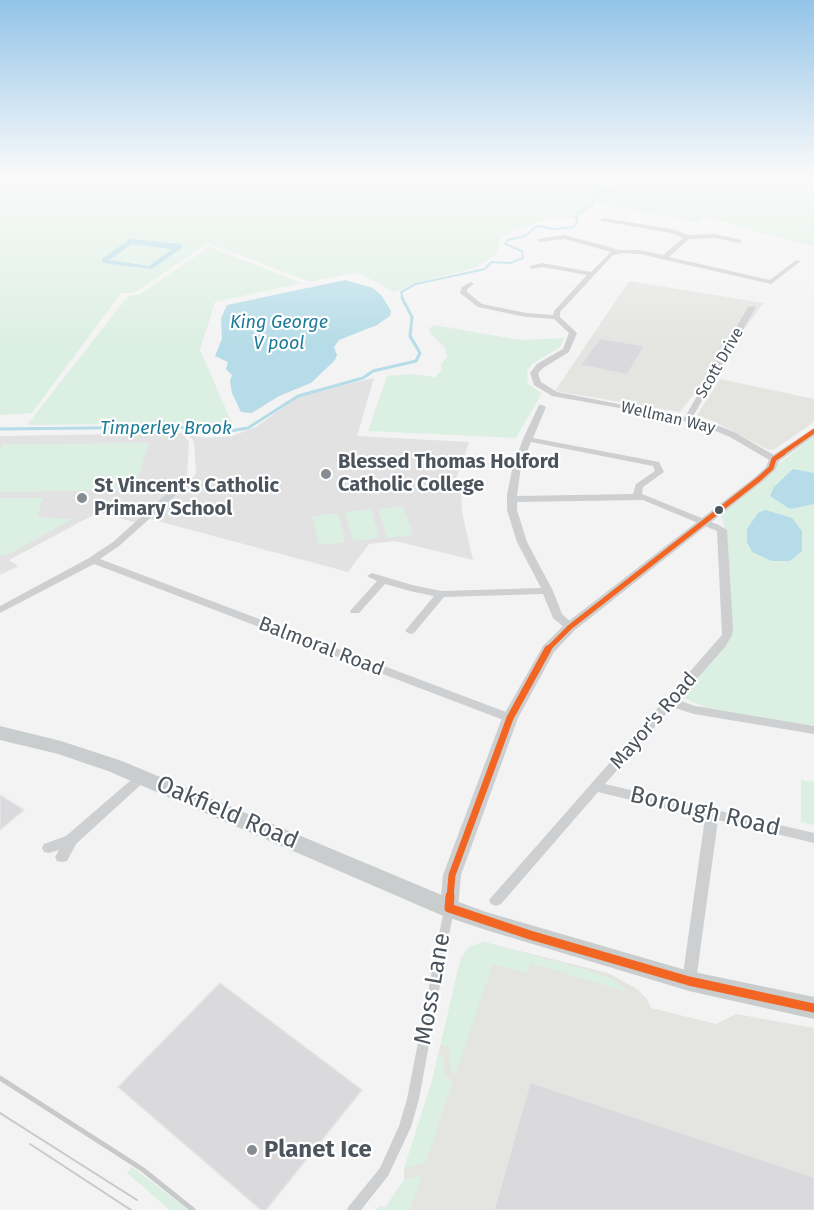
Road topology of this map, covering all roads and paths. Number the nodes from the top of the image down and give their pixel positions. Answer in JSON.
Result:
{"nodes":[{"id":1,"x":673,"y":231,"type":"edge"},
{"id":2,"x":687,"y":237,"type":"junction"},
{"id":3,"x":540,"y":240,"type":"dead end"},
{"id":4,"x":739,"y":241,"type":"dead end"},
{"id":5,"x":616,"y":252,"type":"junction"},
{"id":6,"x":665,"y":257,"type":"junction"},
{"id":7,"x":798,"y":261,"type":"dead end"},
{"id":8,"x":531,"y":267,"type":"dead end"},
{"id":9,"x":592,"y":274,"type":"junction"},
{"id":10,"x":471,"y":284,"type":"dead end"},
{"id":11,"x":752,"y":307,"type":"dead end"},
{"id":12,"x":556,"y":316,"type":"junction"},
{"id":13,"x":542,"y":406,"type":"dead end"},
{"id":14,"x":687,"y":420,"type":"junction"},
{"id":15,"x":814,"y":431,"type":"edge"},
{"id":16,"x":527,"y":439,"type":"junction"},
{"id":17,"x":774,"y":459,"type":"junction"},
{"id":18,"x":173,"y":493,"type":"dead end"},
{"id":19,"x":638,"y":497,"type":"junction"},
{"id":20,"x":512,"y":499,"type":"junction"},
{"id":21,"x":704,"y":521,"type":"junction"},
{"id":22,"x":93,"y":560,"type":"junction"},
{"id":23,"x":548,"y":591,"type":"junction"},
{"id":24,"x":441,"y":594,"type":"junction"},
{"id":25,"x":0,"y":610,"type":"edge"},
{"id":26,"x":355,"y":611,"type":"dead end"},
{"id":27,"x":570,"y":627,"type":"junction"},
{"id":28,"x":410,"y":632,"type":"dead end"},
{"id":29,"x":670,"y":702,"type":"junction"},
{"id":30,"x":510,"y":718,"type":"junction"},
{"id":31,"x":814,"y":730,"type":"edge"},
{"id":32,"x":0,"y":733,"type":"edge"},
{"id":33,"x":142,"y":777,"type":"junction"},
{"id":34,"x":596,"y":787,"type":"junction"},
{"id":35,"x":712,"y":814,"type":"junction"},
{"id":36,"x":814,"y":837,"type":"edge"},
{"id":37,"x":71,"y":840,"type":"junction"},
{"id":38,"x":49,"y":848,"type":"dead end"},
{"id":39,"x":62,"y":857,"type":"dead end"},
{"id":40,"x":496,"y":900,"type":"dead end"},
{"id":41,"x":449,"y":908,"type":"junction"},
{"id":42,"x":689,"y":981,"type":"junction"},
{"id":43,"x":814,"y":1008,"type":"edge"},
{"id":44,"x":353,"y":1210,"type":"edge"}],
"edges":[{"from":1,"to":2,"type":"street"},
{"from":2,"to":4,"type":"street"},
{"from":2,"to":6,"type":"street"},
{"from":3,"to":5,"type":"street"},
{"from":5,"to":6,"type":"street"},
{"from":5,"to":9,"type":"street"},
{"from":6,"to":7,"type":"street"},
{"from":8,"to":9,"type":"street"},
{"from":9,"to":12,"type":"street"},
{"from":10,"to":12,"type":"street"},
{"from":11,"to":14,"type":"street","name":"Scott Drive"},
{"from":12,"to":14,"type":"street","name":"Wellman Way"},
{"from":13,"to":16,"type":"street"},
{"from":14,"to":17,"type":"street","name":"Wellman Way"},
{"from":15,"to":17,"type":"street","name":"Moss Lane"},
{"from":16,"to":19,"type":"street"},
{"from":16,"to":20,"type":"street"},
{"from":17,"to":21,"type":"street","name":"Moss Lane"},
{"from":18,"to":22,"type":"street"},
{"from":19,"to":20,"type":"street"},
{"from":19,"to":21,"type":"street"},
{"from":20,"to":23,"type":"street"},
{"from":21,"to":27,"type":"street","name":"Moss Lane"},
{"from":21,"to":29,"type":"street","name":"Mayor's Road"},
{"from":22,"to":25,"type":"street"},
{"from":22,"to":30,"type":"street","name":"Balmoral Road"},
{"from":23,"to":24,"type":"street"},
{"from":23,"to":27,"type":"street"},
{"from":24,"to":26,"type":"street"},
{"from":24,"to":28,"type":"street"},
{"from":27,"to":30,"type":"street","name":"Moss Lane"},
{"from":29,"to":31,"type":"street"},
{"from":29,"to":34,"type":"street","name":"Mayor's Road"},
{"from":30,"to":41,"type":"street","name":"Moss Lane"},
{"from":32,"to":33,"type":"main road","name":"Oakfield Road"},
{"from":33,"to":37,"type":"street"},
{"from":33,"to":41,"type":"main road","name":"Oakfield Road"},
{"from":34,"to":35,"type":"street","name":"Borough Road"},
{"from":34,"to":40,"type":"street","name":"Mayor's Road"},
{"from":35,"to":36,"type":"street","name":"Borough Road"},
{"from":35,"to":42,"type":"street"},
{"from":37,"to":38,"type":"street"},
{"from":37,"to":39,"type":"street"},
{"from":41,"to":42,"type":"main road","name":"Oakfield Road"},
{"from":41,"to":44,"type":"street","name":"Moss Lane"},
{"from":42,"to":43,"type":"main road","name":"Oakfield Road"}]}
